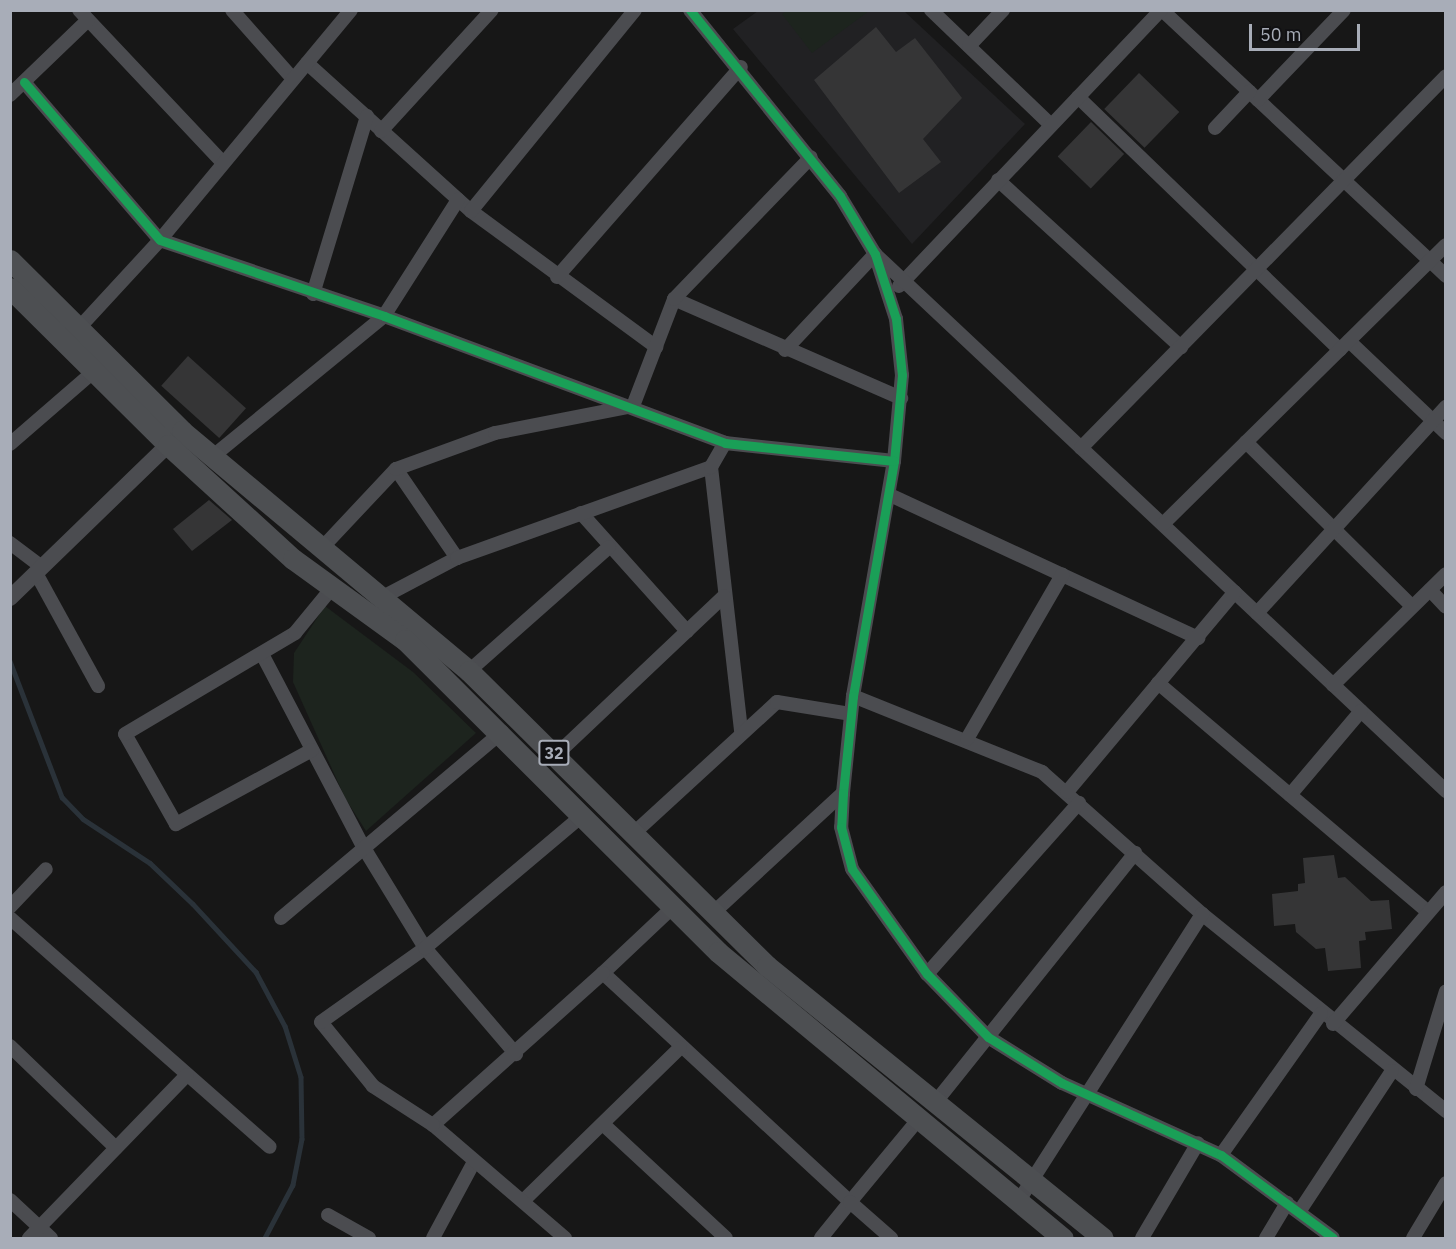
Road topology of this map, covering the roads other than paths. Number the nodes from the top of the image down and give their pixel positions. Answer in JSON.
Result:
{"nodes":[{"id":1,"x":232,"y":10,"type":"edge"},
{"id":2,"x":351,"y":10,"type":"edge"},
{"id":3,"x":492,"y":10,"type":"edge"},
{"id":4,"x":635,"y":10,"type":"edge"},
{"id":5,"x":690,"y":10,"type":"edge"},
{"id":6,"x":931,"y":10,"type":"edge"},
{"id":7,"x":1002,"y":10,"type":"edge"},
{"id":8,"x":1162,"y":10,"type":"edge"},
{"id":9,"x":1344,"y":10,"type":"edge"},
{"id":10,"x":84,"y":16,"type":"edge"},
{"id":11,"x":969,"y":46,"type":"junction"},
{"id":12,"x":306,"y":63,"type":"junction"},
{"id":13,"x":741,"y":67,"type":"junction"},
{"id":14,"x":1446,"y":76,"type":"edge"},
{"id":15,"x":293,"y":79,"type":"junction"},
{"id":16,"x":24,"y":82,"type":"junction"},
{"id":17,"x":11,"y":93,"type":"edge"},
{"id":18,"x":1254,"y":96,"type":"junction"},
{"id":19,"x":1078,"y":97,"type":"junction"},
{"id":20,"x":367,"y":116,"type":"junction"},
{"id":21,"x":1051,"y":125,"type":"junction"},
{"id":22,"x":1215,"y":128,"type":"dead end"},
{"id":23,"x":381,"y":131,"type":"junction"},
{"id":24,"x":811,"y":157,"type":"junction"},
{"id":25,"x":223,"y":163,"type":"junction"},
{"id":26,"x":998,"y":180,"type":"junction"},
{"id":27,"x":1345,"y":181,"type":"junction"},
{"id":28,"x":458,"y":200,"type":"junction"},
{"id":29,"x":471,"y":211,"type":"junction"},
{"id":30,"x":160,"y":240,"type":"junction"},
{"id":31,"x":1446,"y":245,"type":"edge"},
{"id":32,"x":875,"y":254,"type":"junction"},
{"id":33,"x":10,"y":260,"type":"edge"},
{"id":34,"x":1430,"y":261,"type":"junction"},
{"id":35,"x":1257,"y":270,"type":"junction"},
{"id":36,"x":1446,"y":276,"type":"edge"},
{"id":37,"x":557,"y":277,"type":"junction"},
{"id":38,"x":904,"y":280,"type":"junction"},
{"id":39,"x":10,"y":288,"type":"edge"},
{"id":40,"x":313,"y":294,"type":"junction"},
{"id":41,"x":891,"y":294,"type":"junction"},
{"id":42,"x":674,"y":299,"type":"junction"},
{"id":43,"x":384,"y":316,"type":"junction"},
{"id":44,"x":78,"y":329,"type":"junction"},
{"id":45,"x":1345,"y":345,"type":"junction"},
{"id":46,"x":656,"y":347,"type":"junction"},
{"id":47,"x":1181,"y":347,"type":"junction"},
{"id":48,"x":785,"y":350,"type":"junction"},
{"id":49,"x":93,"y":372,"type":"junction"},
{"id":50,"x":901,"y":398,"type":"junction"},
{"id":51,"x":633,"y":406,"type":"junction"},
{"id":52,"x":1446,"y":407,"type":"edge"},
{"id":53,"x":1433,"y":421,"type":"junction"},
{"id":54,"x":1446,"y":432,"type":"edge"},
{"id":55,"x":13,"y":438,"type":"edge"},
{"id":56,"x":175,"y":438,"type":"junction"},
{"id":57,"x":1246,"y":442,"type":"junction"},
{"id":58,"x":725,"y":443,"type":"junction"},
{"id":59,"x":1081,"y":448,"type":"junction"},
{"id":60,"x":212,"y":457,"type":"junction"},
{"id":61,"x":894,"y":461,"type":"junction"},
{"id":62,"x":711,"y":467,"type":"junction"},
{"id":63,"x":396,"y":469,"type":"junction"},
{"id":64,"x":890,"y":495,"type":"junction"},
{"id":65,"x":582,"y":513,"type":"junction"},
{"id":66,"x":1162,"y":524,"type":"junction"},
{"id":67,"x":1331,"y":531,"type":"junction"},
{"id":68,"x":10,"y":543,"type":"edge"},
{"id":69,"x":609,"y":547,"type":"junction"},
{"id":70,"x":320,"y":550,"type":"junction"},
{"id":71,"x":457,"y":558,"type":"junction"},
{"id":72,"x":39,"y":570,"type":"junction"},
{"id":73,"x":1446,"y":574,"type":"edge"},
{"id":74,"x":1062,"y":575,"type":"junction"},
{"id":75,"x":332,"y":588,"type":"junction"},
{"id":76,"x":1430,"y":590,"type":"junction"},
{"id":77,"x":1235,"y":592,"type":"junction"},
{"id":78,"x":13,"y":596,"type":"edge"},
{"id":79,"x":724,"y":596,"type":"junction"},
{"id":80,"x":381,"y":598,"type":"junction"},
{"id":81,"x":1412,"y":606,"type":"junction"},
{"id":82,"x":1446,"y":607,"type":"edge"},
{"id":83,"x":1257,"y":613,"type":"junction"},
{"id":84,"x":687,"y":631,"type":"junction"},
{"id":85,"x":1198,"y":638,"type":"junction"},
{"id":86,"x":262,"y":654,"type":"junction"},
{"id":87,"x":469,"y":671,"type":"junction"},
{"id":88,"x":1158,"y":683,"type":"junction"},
{"id":89,"x":1333,"y":685,"type":"junction"},
{"id":90,"x":98,"y":686,"type":"dead end"},
{"id":91,"x":853,"y":696,"type":"junction"},
{"id":92,"x":1361,"y":711,"type":"junction"},
{"id":93,"x":850,"y":714,"type":"junction"},
{"id":94,"x":741,"y":731,"type":"junction"},
{"id":95,"x":502,"y":732,"type":"junction"},
{"id":96,"x":967,"y":739,"type":"junction"},
{"id":97,"x":312,"y":750,"type":"junction"},
{"id":98,"x":556,"y":755,"type":"junction"},
{"id":99,"x":1446,"y":791,"type":"edge"},
{"id":100,"x":1067,"y":792,"type":"junction"},
{"id":101,"x":843,"y":793,"type":"junction"},
{"id":102,"x":1290,"y":795,"type":"junction"},
{"id":103,"x":1079,"y":803,"type":"junction"},
{"id":104,"x":583,"y":815,"type":"junction"},
{"id":105,"x":634,"y":833,"type":"junction"},
{"id":106,"x":364,"y":848,"type":"junction"},
{"id":107,"x":1135,"y":853,"type":"junction"},
{"id":108,"x":46,"y":868,"type":"dead end"},
{"id":109,"x":1446,"y":892,"type":"edge"},
{"id":110,"x":10,"y":907,"type":"edge"},
{"id":111,"x":672,"y":908,"type":"junction"},
{"id":112,"x":1428,"y":912,"type":"junction"},
{"id":113,"x":713,"y":913,"type":"junction"},
{"id":114,"x":1202,"y":914,"type":"junction"},
{"id":115,"x":10,"y":918,"type":"edge"},
{"id":116,"x":281,"y":918,"type":"dead end"},
{"id":117,"x":424,"y":948,"type":"junction"},
{"id":118,"x":603,"y":973,"type":"junction"},
{"id":119,"x":927,"y":974,"type":"junction"},
{"id":120,"x":1446,"y":991,"type":"edge"},
{"id":121,"x":1321,"y":1014,"type":"junction"},
{"id":122,"x":1333,"y":1024,"type":"junction"},
{"id":123,"x":988,"y":1037,"type":"junction"},
{"id":124,"x":10,"y":1046,"type":"edge"},
{"id":125,"x":680,"y":1048,"type":"junction"},
{"id":126,"x":516,"y":1054,"type":"junction"},
{"id":127,"x":1392,"y":1071,"type":"junction"},
{"id":128,"x":187,"y":1075,"type":"junction"},
{"id":129,"x":1416,"y":1089,"type":"junction"},
{"id":130,"x":1090,"y":1095,"type":"junction"},
{"id":131,"x":934,"y":1104,"type":"junction"},
{"id":132,"x":1446,"y":1112,"type":"edge"},
{"id":133,"x":917,"y":1121,"type":"junction"},
{"id":134,"x":433,"y":1125,"type":"junction"},
{"id":135,"x":604,"y":1125,"type":"junction"},
{"id":136,"x":1198,"y":1143,"type":"junction"},
{"id":137,"x":270,"y":1147,"type":"dead end"},
{"id":138,"x":116,"y":1148,"type":"junction"},
{"id":139,"x":1221,"y":1155,"type":"junction"},
{"id":140,"x":474,"y":1162,"type":"junction"},
{"id":141,"x":1033,"y":1184,"type":"junction"},
{"id":142,"x":1446,"y":1184,"type":"edge"},
{"id":143,"x":10,"y":1200,"type":"edge"},
{"id":144,"x":524,"y":1200,"type":"junction"},
{"id":145,"x":850,"y":1202,"type":"junction"},
{"id":146,"x":1018,"y":1202,"type":"junction"},
{"id":147,"x":1287,"y":1203,"type":"junction"},
{"id":148,"x":1299,"y":1212,"type":"junction"},
{"id":149,"x":328,"y":1215,"type":"dead end"},
{"id":150,"x":40,"y":1228,"type":"junction"},
{"id":151,"x":1420,"y":1237,"type":"edge"},
{"id":152,"x":29,"y":1239,"type":"edge"},
{"id":153,"x":51,"y":1239,"type":"edge"},
{"id":154,"x":369,"y":1239,"type":"edge"},
{"id":155,"x":433,"y":1239,"type":"edge"},
{"id":156,"x":565,"y":1239,"type":"edge"},
{"id":157,"x":726,"y":1239,"type":"edge"},
{"id":158,"x":821,"y":1239,"type":"edge"},
{"id":159,"x":891,"y":1239,"type":"edge"},
{"id":160,"x":1063,"y":1239,"type":"edge"},
{"id":161,"x":1103,"y":1239,"type":"edge"},
{"id":162,"x":1142,"y":1239,"type":"edge"},
{"id":163,"x":1266,"y":1239,"type":"edge"},
{"id":164,"x":1333,"y":1239,"type":"edge"}],
"edges":[{"from":1,"to":15,"type":"street"},
{"from":2,"to":12,"type":"street"},
{"from":3,"to":23,"type":"street"},
{"from":4,"to":29,"type":"street"},
{"from":5,"to":13,"type":"street"},
{"from":6,"to":11,"type":"street"},
{"from":7,"to":11,"type":"street"},
{"from":8,"to":18,"type":"street"},
{"from":8,"to":19,"type":"street"},
{"from":9,"to":18,"type":"street"},
{"from":10,"to":16,"type":"street"},
{"from":10,"to":25,"type":"street"},
{"from":11,"to":21,"type":"street"},
{"from":12,"to":15,"type":"street"},
{"from":12,"to":20,"type":"street"},
{"from":13,"to":24,"type":"street"},
{"from":13,"to":37,"type":"street"},
{"from":14,"to":27,"type":"street"},
{"from":15,"to":25,"type":"street"},
{"from":16,"to":17,"type":"street"},
{"from":16,"to":30,"type":"street"},
{"from":18,"to":22,"type":"street"},
{"from":18,"to":27,"type":"street"},
{"from":19,"to":21,"type":"street"},
{"from":19,"to":35,"type":"street"},
{"from":20,"to":23,"type":"street"},
{"from":20,"to":40,"type":"street"},
{"from":21,"to":26,"type":"street"},
{"from":23,"to":28,"type":"street"},
{"from":24,"to":32,"type":"street"},
{"from":24,"to":42,"type":"street"},
{"from":25,"to":30,"type":"street"},
{"from":26,"to":38,"type":"street"},
{"from":26,"to":47,"type":"street"},
{"from":27,"to":34,"type":"street"},
{"from":27,"to":35,"type":"street"},
{"from":28,"to":29,"type":"street"},
{"from":28,"to":43,"type":"street"},
{"from":29,"to":37,"type":"street"},
{"from":30,"to":40,"type":"street"},
{"from":30,"to":44,"type":"street"},
{"from":31,"to":34,"type":"street"},
{"from":32,"to":38,"type":"street"},
{"from":32,"to":41,"type":"street"},
{"from":32,"to":48,"type":"street"},
{"from":33,"to":44,"type":"main road","number":"32"},
{"from":34,"to":36,"type":"street"},
{"from":34,"to":45,"type":"street"},
{"from":35,"to":45,"type":"street"},
{"from":35,"to":47,"type":"street"},
{"from":37,"to":46,"type":"street"},
{"from":38,"to":41,"type":"street"},
{"from":38,"to":59,"type":"street"},
{"from":39,"to":49,"type":"main road","number":"32"},
{"from":40,"to":43,"type":"street"},
{"from":41,"to":50,"type":"street"},
{"from":42,"to":46,"type":"street"},
{"from":42,"to":48,"type":"street"},
{"from":43,"to":51,"type":"street"},
{"from":43,"to":60,"type":"street"},
{"from":44,"to":56,"type":"main road","number":"32"},
{"from":45,"to":53,"type":"street"},
{"from":45,"to":57,"type":"street"},
{"from":46,"to":51,"type":"street"},
{"from":47,"to":59,"type":"street"},
{"from":48,"to":50,"type":"street"},
{"from":49,"to":55,"type":"street"},
{"from":49,"to":56,"type":"main road","number":"32"},
{"from":50,"to":61,"type":"street"},
{"from":51,"to":58,"type":"street"},
{"from":51,"to":63,"type":"street"},
{"from":52,"to":53,"type":"street"},
{"from":53,"to":54,"type":"street"},
{"from":53,"to":67,"type":"street"},
{"from":56,"to":60,"type":"main road","number":"32"},
{"from":56,"to":72,"type":"street"},
{"from":56,"to":75,"type":"main road","number":"32"},
{"from":57,"to":66,"type":"street"},
{"from":57,"to":67,"type":"street"},
{"from":58,"to":61,"type":"street"},
{"from":58,"to":62,"type":"street"},
{"from":59,"to":66,"type":"street"},
{"from":60,"to":70,"type":"main road","number":"32"},
{"from":61,"to":64,"type":"street"},
{"from":62,"to":65,"type":"street"},
{"from":62,"to":79,"type":"street"},
{"from":63,"to":70,"type":"street"},
{"from":63,"to":71,"type":"street"},
{"from":64,"to":74,"type":"street"},
{"from":64,"to":91,"type":"street"},
{"from":65,"to":69,"type":"street"},
{"from":65,"to":71,"type":"street"},
{"from":66,"to":77,"type":"street"},
{"from":67,"to":81,"type":"street"},
{"from":67,"to":83,"type":"street"},
{"from":68,"to":72,"type":"street"},
{"from":69,"to":84,"type":"street"},
{"from":69,"to":87,"type":"street"},
{"from":70,"to":80,"type":"main road","number":"32"},
{"from":71,"to":80,"type":"street"},
{"from":72,"to":78,"type":"street"},
{"from":72,"to":90,"type":"street"},
{"from":73,"to":76,"type":"street"},
{"from":74,"to":85,"type":"street"},
{"from":74,"to":96,"type":"street"},
{"from":75,"to":86,"type":"street"},
{"from":75,"to":95,"type":"main road","number":"32"},
{"from":76,"to":81,"type":"street"},
{"from":76,"to":82,"type":"street"},
{"from":77,"to":83,"type":"street"},
{"from":77,"to":85,"type":"street"},
{"from":79,"to":84,"type":"street"},
{"from":79,"to":94,"type":"street"},
{"from":80,"to":87,"type":"main road","number":"32"},
{"from":81,"to":89,"type":"street"},
{"from":83,"to":89,"type":"street"},
{"from":84,"to":98,"type":"street"},
{"from":85,"to":88,"type":"street"},
{"from":86,"to":97,"type":"street"},
{"from":86,"to":97,"type":"street"},
{"from":87,"to":98,"type":"main road","number":"32"},
{"from":88,"to":100,"type":"street"},
{"from":88,"to":102,"type":"street"},
{"from":89,"to":92,"type":"street"},
{"from":91,"to":93,"type":"street"},
{"from":91,"to":96,"type":"street"},
{"from":92,"to":99,"type":"street"},
{"from":92,"to":102,"type":"street"},
{"from":93,"to":94,"type":"street"},
{"from":93,"to":101,"type":"street"},
{"from":94,"to":105,"type":"street"},
{"from":95,"to":104,"type":"main road","number":"32"},
{"from":95,"to":106,"type":"street"},
{"from":96,"to":100,"type":"street"},
{"from":97,"to":106,"type":"street"},
{"from":98,"to":105,"type":"main road","number":"32"},
{"from":100,"to":103,"type":"street"},
{"from":101,"to":113,"type":"street"},
{"from":101,"to":119,"type":"street"},
{"from":102,"to":112,"type":"street"},
{"from":103,"to":107,"type":"street"},
{"from":103,"to":119,"type":"street"},
{"from":104,"to":111,"type":"main road","number":"32"},
{"from":104,"to":117,"type":"street"},
{"from":105,"to":113,"type":"main road","number":"32"},
{"from":106,"to":116,"type":"street"},
{"from":106,"to":117,"type":"street"},
{"from":107,"to":114,"type":"street"},
{"from":107,"to":123,"type":"street"},
{"from":108,"to":110,"type":"street"},
{"from":109,"to":112,"type":"street"},
{"from":111,"to":118,"type":"street"},
{"from":111,"to":133,"type":"main road","number":"32"},
{"from":112,"to":122,"type":"street"},
{"from":113,"to":131,"type":"main road","number":"32"},
{"from":114,"to":121,"type":"street"},
{"from":114,"to":130,"type":"street"},
{"from":115,"to":128,"type":"street"},
{"from":117,"to":126,"type":"street"},
{"from":117,"to":134,"type":"street"},
{"from":118,"to":125,"type":"street"},
{"from":118,"to":126,"type":"street"},
{"from":119,"to":123,"type":"street"},
{"from":120,"to":129,"type":"street"},
{"from":121,"to":122,"type":"street"},
{"from":121,"to":139,"type":"street"},
{"from":122,"to":127,"type":"street"},
{"from":123,"to":130,"type":"street"},
{"from":123,"to":131,"type":"street"},
{"from":124,"to":138,"type":"street"},
{"from":125,"to":135,"type":"street"},
{"from":125,"to":145,"type":"street"},
{"from":126,"to":134,"type":"street"},
{"from":127,"to":129,"type":"street"},
{"from":127,"to":148,"type":"street"},
{"from":128,"to":137,"type":"street"},
{"from":128,"to":138,"type":"street"},
{"from":129,"to":132,"type":"street"},
{"from":130,"to":136,"type":"street"},
{"from":130,"to":141,"type":"street"},
{"from":131,"to":141,"type":"main road","number":"32"},
{"from":133,"to":145,"type":"street"},
{"from":133,"to":146,"type":"main road","number":"32"},
{"from":134,"to":140,"type":"street"},
{"from":135,"to":144,"type":"street"},
{"from":135,"to":157,"type":"street"},
{"from":136,"to":139,"type":"street"},
{"from":136,"to":162,"type":"street"},
{"from":138,"to":150,"type":"street"},
{"from":139,"to":147,"type":"street"},
{"from":140,"to":144,"type":"street"},
{"from":140,"to":155,"type":"street"},
{"from":141,"to":146,"type":"street"},
{"from":141,"to":161,"type":"main road","number":"32"},
{"from":142,"to":151,"type":"street"},
{"from":143,"to":150,"type":"street"},
{"from":144,"to":156,"type":"street"},
{"from":145,"to":158,"type":"street"},
{"from":145,"to":159,"type":"street"},
{"from":146,"to":160,"type":"main road","number":"32"},
{"from":147,"to":148,"type":"street"},
{"from":147,"to":163,"type":"street"},
{"from":148,"to":164,"type":"street"},
{"from":149,"to":154,"type":"street"},
{"from":150,"to":152,"type":"street"},
{"from":150,"to":153,"type":"street"}]}
